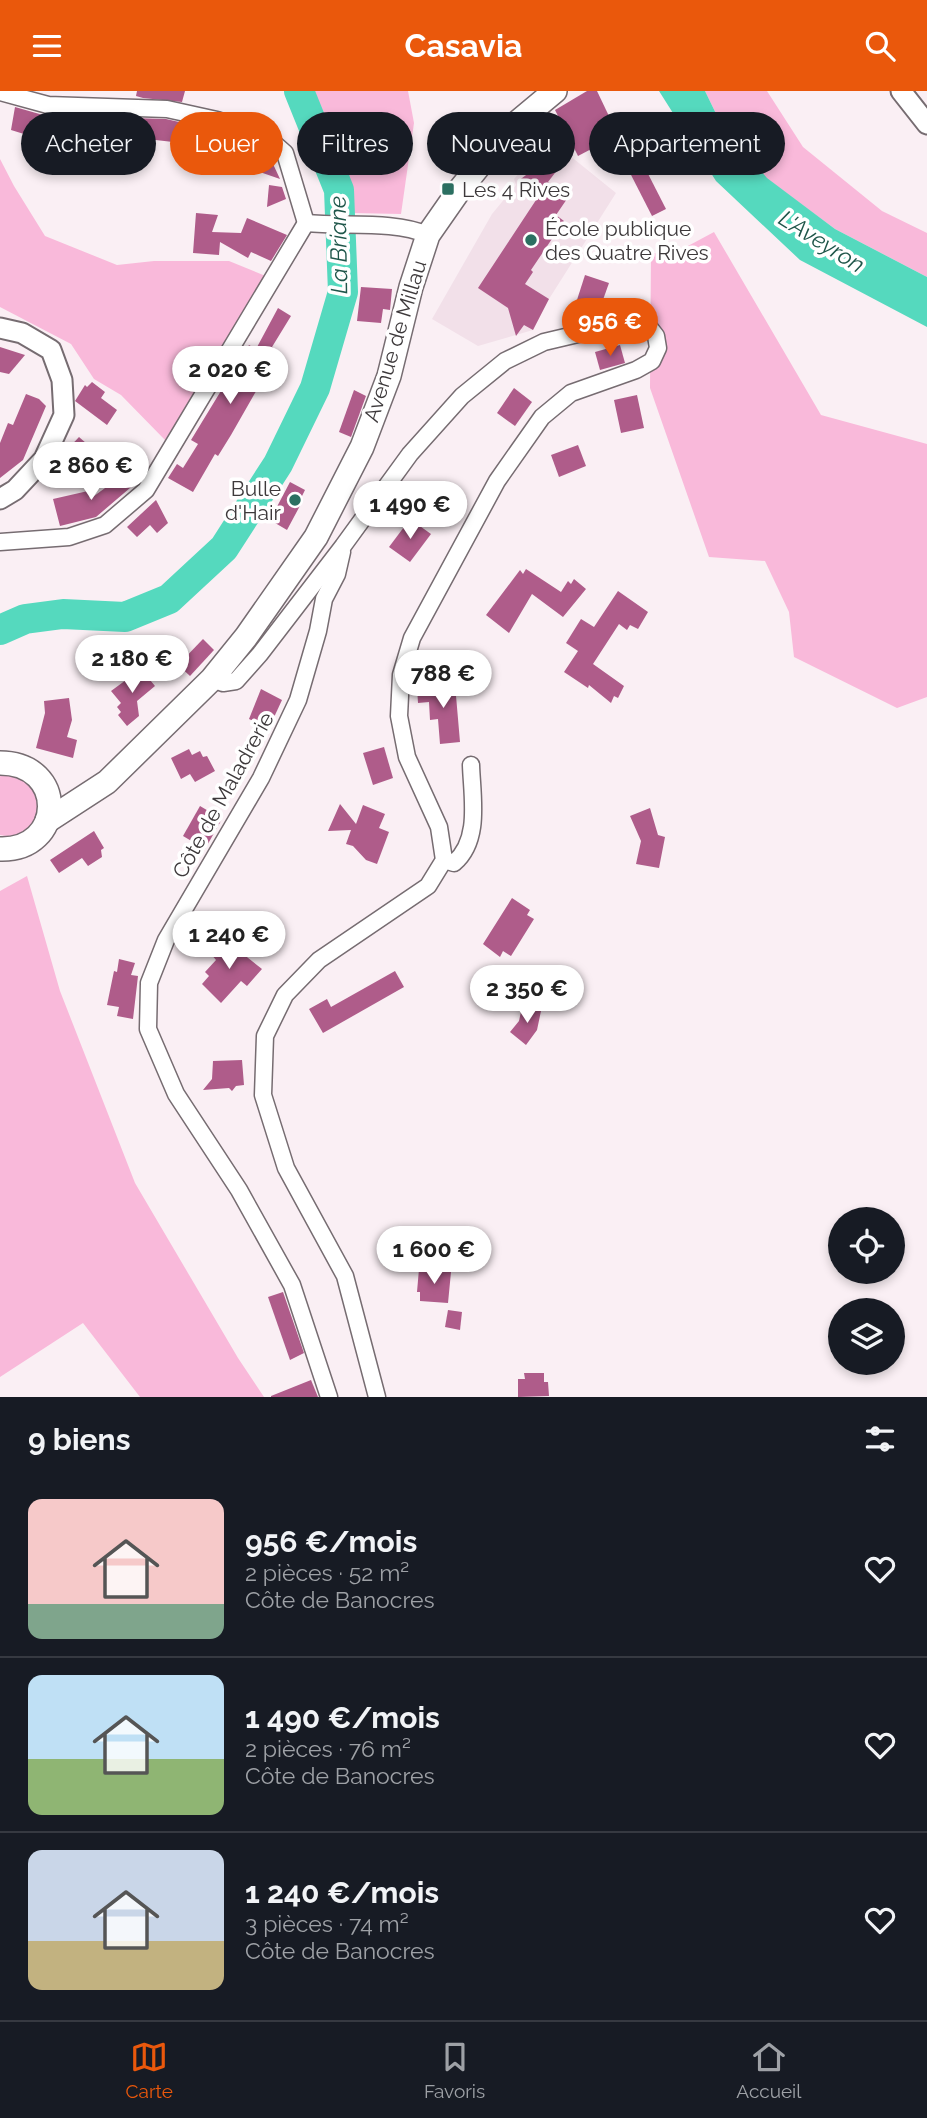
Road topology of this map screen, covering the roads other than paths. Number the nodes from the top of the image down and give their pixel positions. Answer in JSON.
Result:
{"nodes":[{"id":1,"x":555,"y":91,"type":"edge"},
{"id":2,"x":901,"y":91,"type":"edge"},
{"id":3,"x":0,"y":92,"type":"edge"},
{"id":4,"x":927,"y":124,"type":"edge"},
{"id":5,"x":311,"y":224,"type":"junction"},
{"id":6,"x":428,"y":235,"type":"junction"},
{"id":7,"x":0,"y":328,"type":"edge"},
{"id":8,"x":0,"y":499,"type":"edge"},
{"id":9,"x":0,"y":541,"type":"edge"},
{"id":10,"x":343,"y":546,"type":"junction"},
{"id":11,"x":212,"y":679,"type":"junction"},
{"id":12,"x":0,"y":763,"type":"edge"},
{"id":13,"x":471,"y":765,"type":"dead end"},
{"id":14,"x":47,"y":790,"type":"junction"},
{"id":15,"x":88,"y":794,"type":"junction"},
{"id":16,"x":47,"y":821,"type":"junction"},
{"id":17,"x":4,"y":852,"type":"edge"},
{"id":18,"x":444,"y":859,"type":"junction"},
{"id":19,"x":329,"y":1397,"type":"edge"},
{"id":20,"x":377,"y":1397,"type":"edge"}],
"edges":[{"from":1,"to":6,"type":"main road","name":"Avenue de Millau"},
{"from":2,"to":4,"type":"street"},
{"from":3,"to":5,"type":"street"},
{"from":5,"to":6,"type":"street"},
{"from":5,"to":9,"type":"street"},
{"from":6,"to":11,"type":"main road","name":"Avenue de Millau"},
{"from":7,"to":8,"type":"street"},
{"from":10,"to":11,"type":"street"},
{"from":10,"to":18,"type":"street"},
{"from":10,"to":19,"type":"street","name":"Côte de Maladrerie"},
{"from":11,"to":15,"type":"main road","name":"Avenue de Millau"},
{"from":12,"to":14,"type":"main road"},
{"from":13,"to":18,"type":"street"},
{"from":14,"to":15,"type":"main road"},
{"from":14,"to":16,"type":"main road"},
{"from":15,"to":16,"type":"main road","name":"Avenue de Millau"},
{"from":16,"to":17,"type":"main road","name":"Avenue de Millau"},
{"from":18,"to":20,"type":"street"}]}
